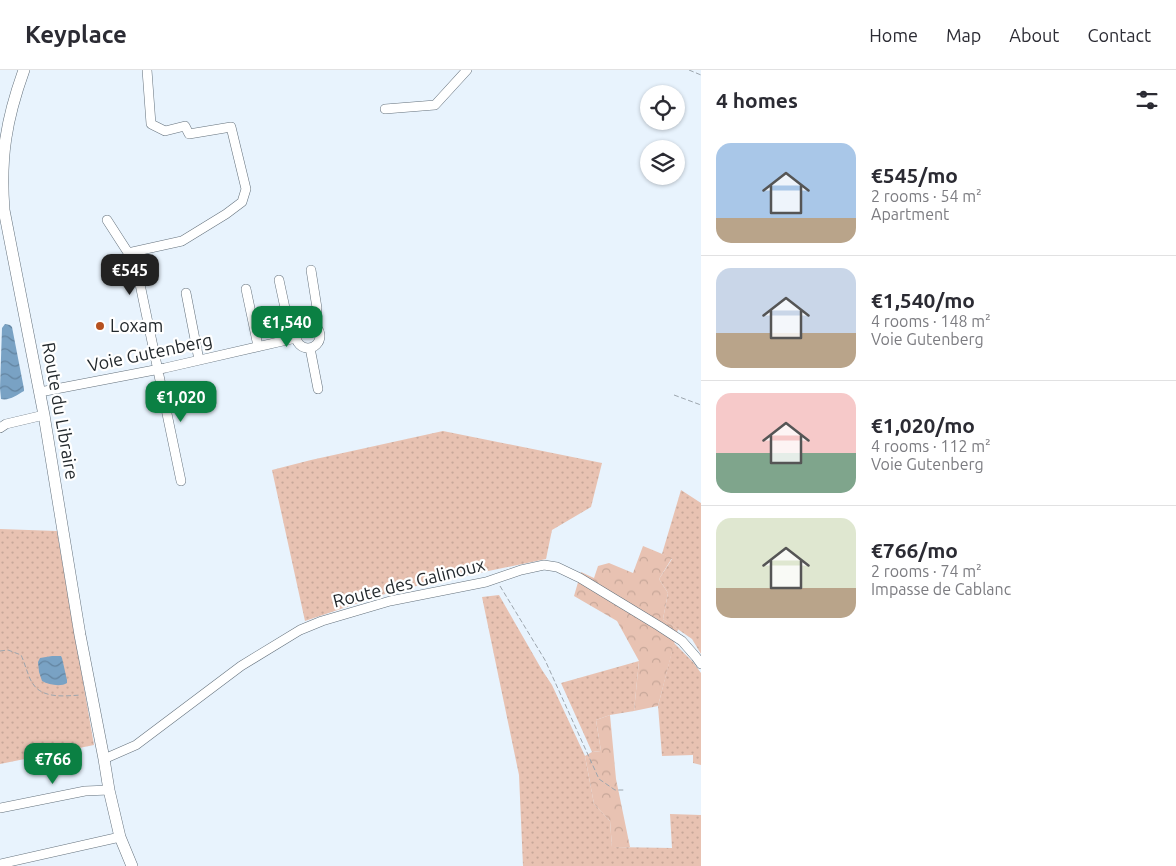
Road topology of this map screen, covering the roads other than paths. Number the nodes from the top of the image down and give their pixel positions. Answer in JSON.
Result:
{"nodes":[{"id":1,"x":24,"y":70,"type":"edge"},
{"id":2,"x":147,"y":70,"type":"edge"},
{"id":3,"x":467,"y":70,"type":"edge"},
{"id":4,"x":385,"y":109,"type":"dead end"},
{"id":5,"x":107,"y":220,"type":"dead end"},
{"id":6,"x":128,"y":254,"type":"junction"},
{"id":7,"x":310,"y":270,"type":"dead end"},
{"id":8,"x":279,"y":280,"type":"dead end"},
{"id":9,"x":246,"y":290,"type":"dead end"},
{"id":10,"x":186,"y":293,"type":"dead end"},
{"id":11,"x":315,"y":327,"type":"junction"},
{"id":12,"x":297,"y":334,"type":"junction"},
{"id":13,"x":258,"y":346,"type":"junction"},
{"id":14,"x":310,"y":348,"type":"junction"},
{"id":15,"x":199,"y":360,"type":"junction"},
{"id":16,"x":158,"y":369,"type":"junction"},
{"id":17,"x":318,"y":389,"type":"dead end"},
{"id":18,"x":40,"y":392,"type":"junction"},
{"id":19,"x":44,"y":415,"type":"junction"},
{"id":20,"x":0,"y":428,"type":"edge"},
{"id":21,"x":181,"y":481,"type":"dead end"},
{"id":22,"x":701,"y":664,"type":"edge"},
{"id":23,"x":104,"y":759,"type":"junction"},
{"id":24,"x":109,"y":790,"type":"junction"},
{"id":25,"x":0,"y":808,"type":"edge"},
{"id":26,"x":120,"y":837,"type":"junction"},
{"id":27,"x":0,"y":864,"type":"edge"},
{"id":28,"x":132,"y":866,"type":"edge"}],
"edges":[{"from":1,"to":18,"type":"main road","name":"Route du Libraire"},
{"from":2,"to":6,"type":"street"},
{"from":3,"to":4,"type":"street"},
{"from":5,"to":6,"type":"street"},
{"from":6,"to":16,"type":"street"},
{"from":7,"to":11,"type":"street"},
{"from":8,"to":12,"type":"street"},
{"from":9,"to":13,"type":"street"},
{"from":10,"to":15,"type":"street"},
{"from":11,"to":12,"type":"street"},
{"from":11,"to":14,"type":"street"},
{"from":12,"to":13,"type":"street","name":"Voie Gutenberg"},
{"from":12,"to":14,"type":"street"},
{"from":13,"to":15,"type":"street","name":"Voie Gutenberg"},
{"from":14,"to":17,"type":"street"},
{"from":15,"to":16,"type":"street","name":"Voie Gutenberg"},
{"from":16,"to":18,"type":"street","name":"Voie Gutenberg"},
{"from":16,"to":21,"type":"street"},
{"from":18,"to":19,"type":"main road","name":"Route du Libraire"},
{"from":19,"to":20,"type":"street"},
{"from":19,"to":23,"type":"main road","name":"Route du Libraire"},
{"from":22,"to":23,"type":"street","name":"Route des Galinoux"},
{"from":23,"to":24,"type":"main road","name":"Route du Libraire"},
{"from":24,"to":25,"type":"street"},
{"from":24,"to":26,"type":"main road","name":"Route du Libraire"},
{"from":26,"to":27,"type":"street"},
{"from":26,"to":28,"type":"main road","name":"Route du Libraire"}]}
